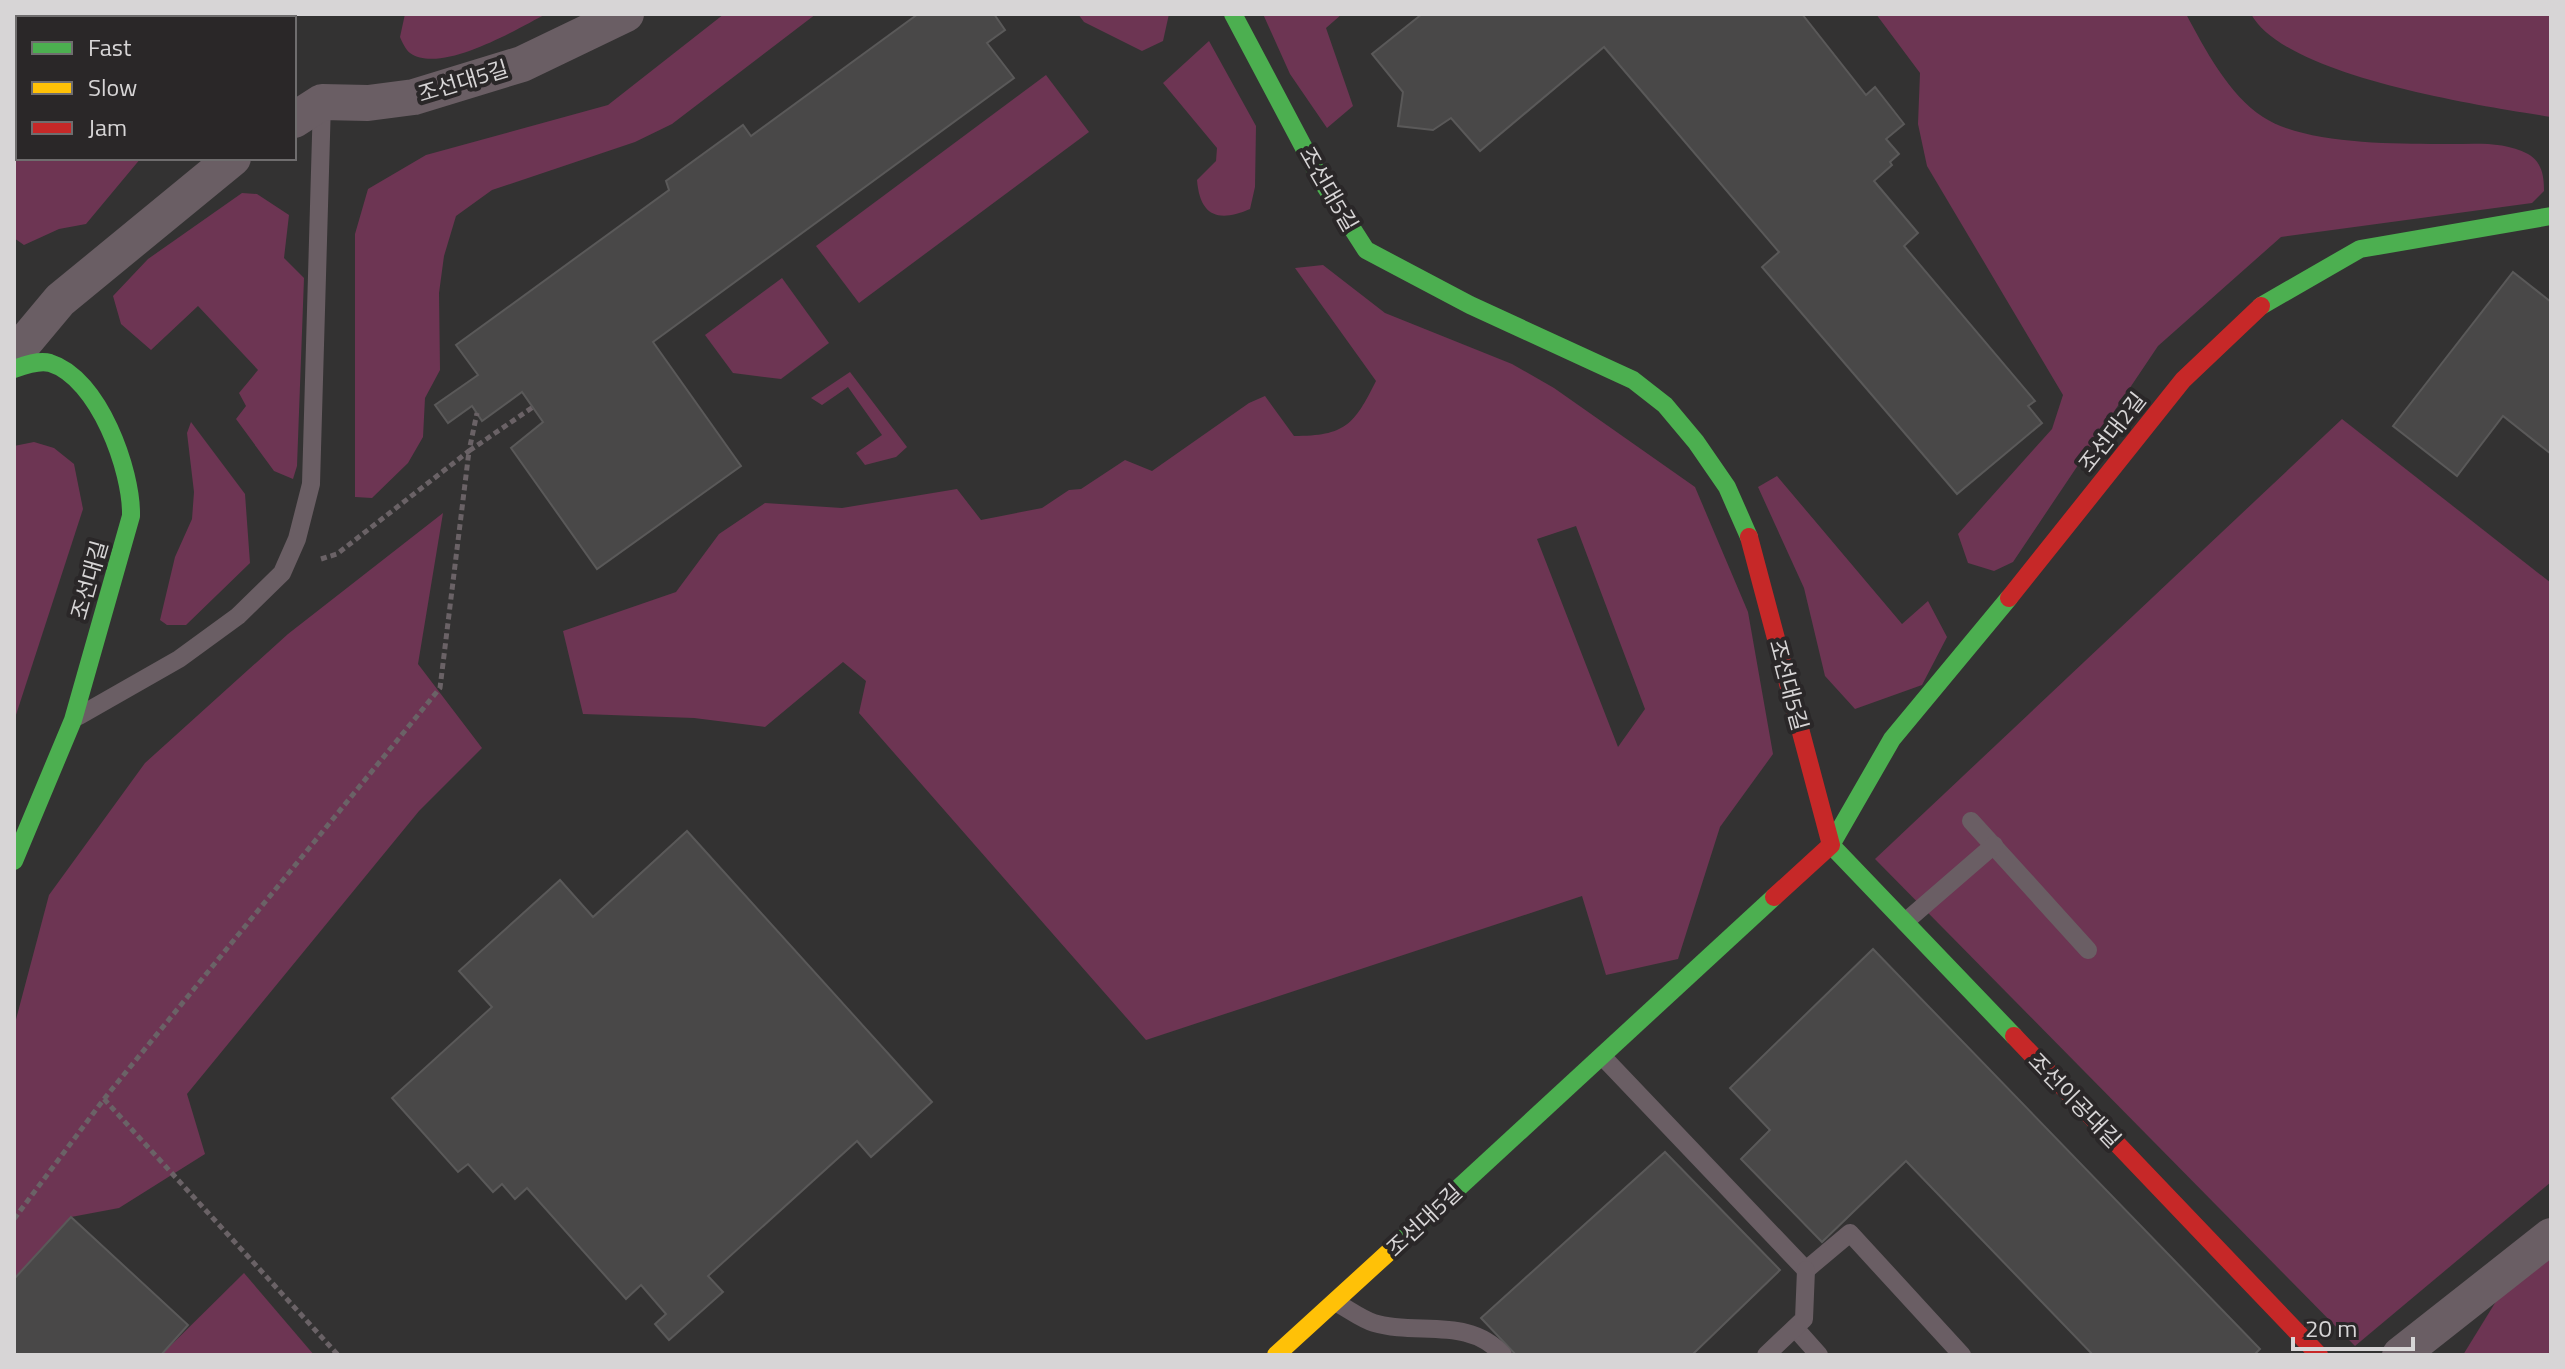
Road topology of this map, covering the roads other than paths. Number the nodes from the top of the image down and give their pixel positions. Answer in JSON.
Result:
{"nodes":[{"id":1,"x":626,"y":14,"type":"edge"},
{"id":2,"x":1233,"y":14,"type":"edge"},
{"id":3,"x":308,"y":111,"type":"edge"},
{"id":4,"x":231,"y":160,"type":"edge"},
{"id":5,"x":2551,"y":216,"type":"edge"},
{"id":6,"x":14,"y":355,"type":"edge"},
{"id":7,"x":14,"y":369,"type":"edge"},
{"id":8,"x":73,"y":720,"type":"junction"},
{"id":9,"x":1971,"y":821,"type":"dead end"},
{"id":10,"x":1831,"y":845,"type":"junction"},
{"id":11,"x":1994,"y":845,"type":"junction"},
{"id":12,"x":14,"y":861,"type":"edge"},
{"id":13,"x":1905,"y":923,"type":"junction"},
{"id":14,"x":2088,"y":950,"type":"dead end"},
{"id":15,"x":1602,"y":1056,"type":"junction"},
{"id":16,"x":2551,"y":1236,"type":"edge"},
{"id":17,"x":1806,"y":1270,"type":"junction"},
{"id":18,"x":1335,"y":1302,"type":"junction"},
{"id":19,"x":1795,"y":1328,"type":"junction"},
{"id":20,"x":1276,"y":1355,"type":"edge"},
{"id":21,"x":1503,"y":1355,"type":"edge"},
{"id":22,"x":1766,"y":1355,"type":"edge"},
{"id":23,"x":1819,"y":1355,"type":"edge"},
{"id":24,"x":1962,"y":1355,"type":"edge"},
{"id":25,"x":2319,"y":1355,"type":"edge"},
{"id":26,"x":2400,"y":1355,"type":"edge"}],
"edges":[{"from":1,"to":3,"type":"street","name":"조선대5길"},
{"from":2,"to":10,"type":"street","name":"조선대5길"},
{"from":3,"to":8,"type":"lane"},
{"from":4,"to":6,"type":"street"},
{"from":5,"to":10,"type":"street","name":"조선대2길"},
{"from":7,"to":8,"type":"street","name":"조선대길"},
{"from":8,"to":12,"type":"street","name":"조선대길"},
{"from":9,"to":11,"type":"lane"},
{"from":10,"to":13,"type":"street","name":"조선이공대길"},
{"from":10,"to":15,"type":"street","name":"조선대5길"},
{"from":11,"to":13,"type":"lane"},
{"from":11,"to":14,"type":"lane"},
{"from":13,"to":25,"type":"street","name":"조선이공대길"},
{"from":15,"to":17,"type":"lane"},
{"from":15,"to":18,"type":"street","name":"조선대5길"},
{"from":16,"to":26,"type":"street"},
{"from":17,"to":19,"type":"lane"},
{"from":17,"to":24,"type":"lane"},
{"from":18,"to":20,"type":"street","name":"조선대5길"},
{"from":18,"to":21,"type":"lane"},
{"from":19,"to":22,"type":"lane"},
{"from":19,"to":23,"type":"lane"}]}
